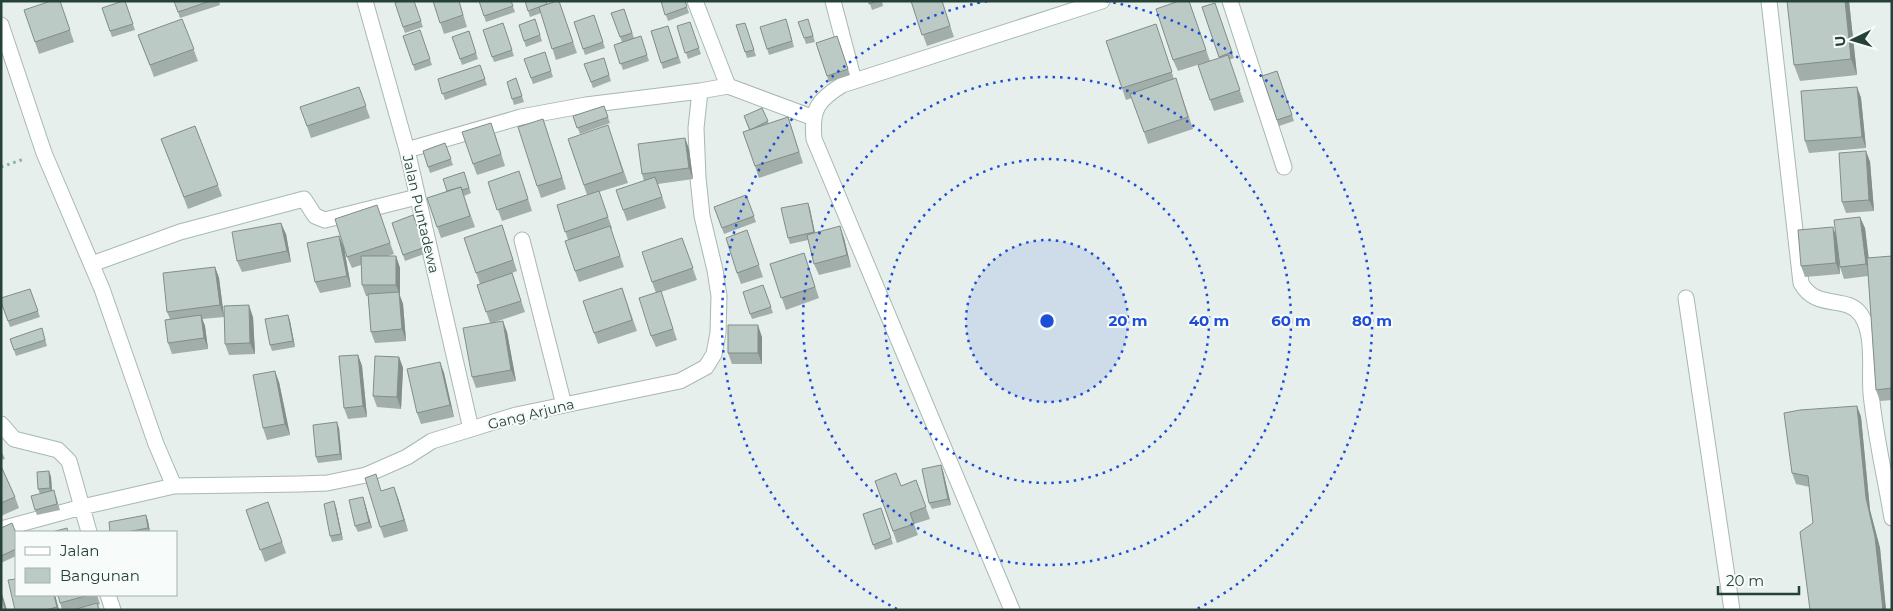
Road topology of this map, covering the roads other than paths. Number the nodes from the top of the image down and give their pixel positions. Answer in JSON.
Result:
{"nodes":[{"id":1,"x":365,"y":1,"type":"edge"},
{"id":2,"x":695,"y":1,"type":"edge"},
{"id":3,"x":833,"y":1,"type":"edge"},
{"id":4,"x":1102,"y":1,"type":"edge"},
{"id":5,"x":1230,"y":1,"type":"edge"},
{"id":6,"x":1768,"y":1,"type":"edge"},
{"id":7,"x":1065,"y":7,"type":"edge"},
{"id":8,"x":1,"y":25,"type":"edge"},
{"id":9,"x":854,"y":81,"type":"junction"},
{"id":10,"x":728,"y":86,"type":"junction"},
{"id":11,"x":700,"y":91,"type":"junction"},
{"id":12,"x":814,"y":118,"type":"junction"},
{"id":13,"x":407,"y":150,"type":"junction"},
{"id":14,"x":1284,"y":167,"type":"dead end"},
{"id":15,"x":418,"y":197,"type":"junction"},
{"id":16,"x":522,"y":240,"type":"dead end"},
{"id":17,"x":92,"y":264,"type":"junction"},
{"id":18,"x":1686,"y":298,"type":"dead end"},
{"id":19,"x":564,"y":405,"type":"junction"},
{"id":20,"x":1,"y":424,"type":"edge"},
{"id":21,"x":471,"y":429,"type":"junction"},
{"id":22,"x":174,"y":486,"type":"junction"},
{"id":23,"x":82,"y":508,"type":"junction"},
{"id":24,"x":1892,"y":518,"type":"edge"},
{"id":25,"x":1,"y":530,"type":"edge"},
{"id":26,"x":89,"y":531,"type":"edge"},
{"id":27,"x":108,"y":596,"type":"edge"},
{"id":28,"x":113,"y":610,"type":"edge"},
{"id":29,"x":1012,"y":610,"type":"edge"},
{"id":30,"x":1732,"y":610,"type":"edge"}],
"edges":[{"from":1,"to":13,"type":"street","name":"Jalan Puntadewa"},
{"from":2,"to":10,"type":"street"},
{"from":3,"to":9,"type":"street"},
{"from":4,"to":7,"type":"street"},
{"from":5,"to":14,"type":"street"},
{"from":6,"to":24,"type":"street"},
{"from":7,"to":9,"type":"street"},
{"from":8,"to":17,"type":"street"},
{"from":9,"to":12,"type":"street"},
{"from":10,"to":11,"type":"street"},
{"from":10,"to":12,"type":"street"},
{"from":11,"to":13,"type":"street"},
{"from":11,"to":19,"type":"street","name":"Gang Arjuna"},
{"from":12,"to":29,"type":"street"},
{"from":13,"to":15,"type":"street","name":"Jalan Puntadewa"},
{"from":15,"to":17,"type":"street"},
{"from":15,"to":21,"type":"street","name":"Jalan Puntadewa"},
{"from":16,"to":19,"type":"street"},
{"from":17,"to":22,"type":"street"},
{"from":18,"to":30,"type":"street"},
{"from":19,"to":21,"type":"street","name":"Gang Arjuna"},
{"from":20,"to":23,"type":"street"},
{"from":21,"to":22,"type":"street","name":"Gang Arjuna"},
{"from":22,"to":23,"type":"street","name":"Gang Arjuna"},
{"from":23,"to":25,"type":"street","name":"Gang Arjuna"},
{"from":23,"to":26,"type":"street"},
{"from":27,"to":28,"type":"street"}]}
